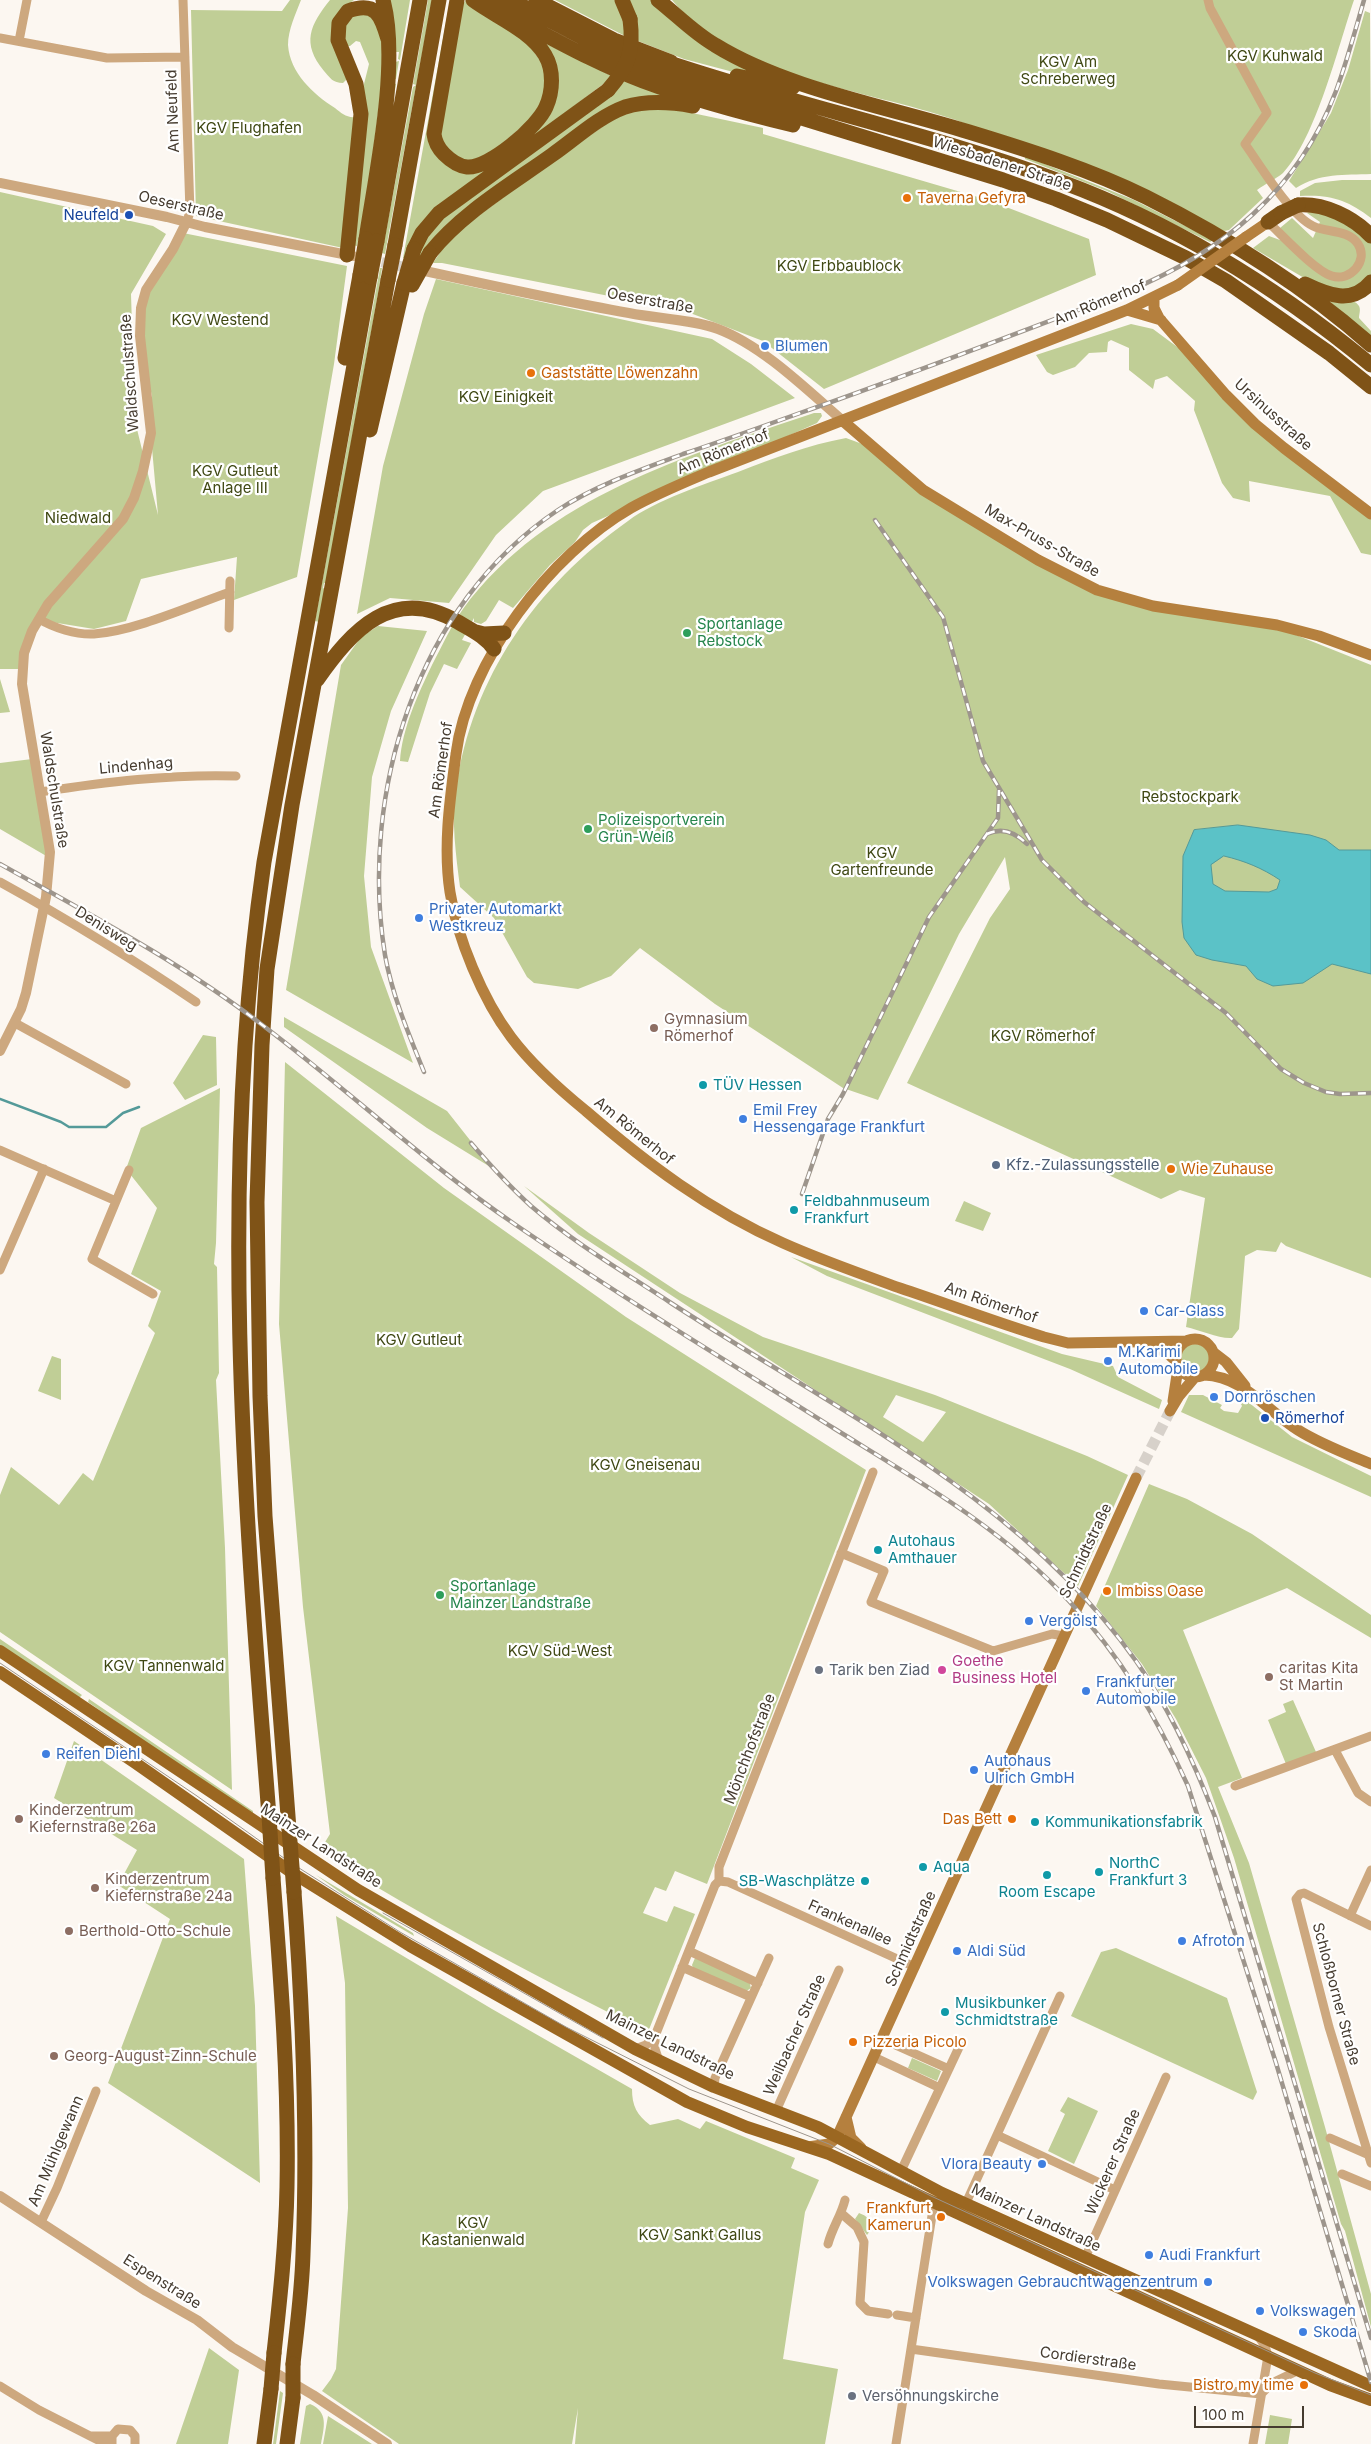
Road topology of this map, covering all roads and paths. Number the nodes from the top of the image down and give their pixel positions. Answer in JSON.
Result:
{"nodes":[{"id":1,"x":27,"y":0,"type":"edge"},
{"id":2,"x":183,"y":0,"type":"edge"},
{"id":3,"x":383,"y":0,"type":"edge"},
{"id":4,"x":420,"y":0,"type":"edge"},
{"id":5,"x":439,"y":0,"type":"edge"},
{"id":6,"x":457,"y":0,"type":"edge"},
{"id":7,"x":473,"y":0,"type":"edge"},
{"id":8,"x":481,"y":0,"type":"edge"},
{"id":9,"x":490,"y":0,"type":"edge"},
{"id":10,"x":511,"y":0,"type":"edge"},
{"id":11,"x":536,"y":0,"type":"edge"},
{"id":12,"x":622,"y":0,"type":"edge"},
{"id":13,"x":658,"y":0,"type":"edge"},
{"id":14,"x":666,"y":0,"type":"edge"},
{"id":15,"x":1208,"y":0,"type":"edge"},
{"id":16,"x":681,"y":19,"type":"junction"},
{"id":17,"x":0,"y":38,"type":"edge"},
{"id":18,"x":388,"y":39,"type":"junction"},
{"id":19,"x":19,"y":41,"type":"junction"},
{"id":20,"x":590,"y":42,"type":"junction"},
{"id":21,"x":185,"y":57,"type":"junction"},
{"id":22,"x":661,"y":60,"type":"junction"},
{"id":23,"x":837,"y":94,"type":"junction"},
{"id":24,"x":752,"y":115,"type":"junction"},
{"id":25,"x":839,"y":131,"type":"junction"},
{"id":26,"x":0,"y":183,"type":"edge"},
{"id":27,"x":1298,"y":205,"type":"junction"},
{"id":28,"x":187,"y":222,"type":"junction"},
{"id":29,"x":1268,"y":222,"type":"junction"},
{"id":30,"x":1371,"y":223,"type":"edge"},
{"id":31,"x":1371,"y":236,"type":"edge"},
{"id":32,"x":371,"y":240,"type":"junction"},
{"id":33,"x":352,"y":256,"type":"joint"},
{"id":34,"x":1260,"y":262,"type":"junction"},
{"id":35,"x":425,"y":271,"type":"tunnel mouth"},
{"id":36,"x":1371,"y":282,"type":"edge"},
{"id":37,"x":408,"y":284,"type":"junction"},
{"id":38,"x":1154,"y":298,"type":"junction"},
{"id":39,"x":1127,"y":310,"type":"junction"},
{"id":40,"x":1164,"y":323,"type":"junction"},
{"id":41,"x":1371,"y":344,"type":"edge"},
{"id":42,"x":1371,"y":364,"type":"edge"},
{"id":43,"x":1371,"y":387,"type":"edge"},
{"id":44,"x":843,"y":421,"type":"junction"},
{"id":45,"x":1371,"y":514,"type":"edge"},
{"id":46,"x":338,"y":552,"type":"junction"},
{"id":47,"x":230,"y":581,"type":"dead end"},
{"id":48,"x":230,"y":592,"type":"junction"},
{"id":49,"x":38,"y":619,"type":"junction"},
{"id":50,"x":229,"y":628,"type":"dead end"},
{"id":51,"x":476,"y":632,"type":"junction"},
{"id":52,"x":504,"y":633,"type":"junction"},
{"id":53,"x":494,"y":649,"type":"junction"},
{"id":54,"x":1371,"y":655,"type":"edge"},
{"id":55,"x":314,"y":686,"type":"junction"},
{"id":56,"x":236,"y":776,"type":"dead end"},
{"id":57,"x":40,"y":792,"type":"junction"},
{"id":58,"x":0,"y":882,"type":"edge"},
{"id":59,"x":44,"y":906,"type":"junction"},
{"id":60,"x":196,"y":1002,"type":"dead end"},
{"id":61,"x":15,"y":1023,"type":"junction"},
{"id":62,"x":0,"y":1051,"type":"edge"},
{"id":63,"x":126,"y":1084,"type":"dead end"},
{"id":64,"x":0,"y":1150,"type":"edge"},
{"id":65,"x":44,"y":1169,"type":"junction"},
{"id":66,"x":129,"y":1170,"type":"dead end"},
{"id":67,"x":116,"y":1201,"type":"junction"},
{"id":68,"x":0,"y":1270,"type":"edge"},
{"id":69,"x":154,"y":1294,"type":"dead end"},
{"id":70,"x":1187,"y":1341,"type":"junction"},
{"id":71,"x":1142,"y":1342,"type":"junction"},
{"id":72,"x":1213,"y":1352,"type":"junction"},
{"id":73,"x":1177,"y":1364,"type":"junction"},
{"id":74,"x":1199,"y":1376,"type":"junction"},
{"id":75,"x":1254,"y":1397,"type":"junction"},
{"id":76,"x":1371,"y":1464,"type":"edge"},
{"id":77,"x":873,"y":1472,"type":"dead end"},
{"id":78,"x":1136,"y":1478,"type":"tunnel mouth"},
{"id":79,"x":841,"y":1553,"type":"junction"},
{"id":80,"x":1064,"y":1636,"type":"junction"},
{"id":81,"x":0,"y":1651,"type":"edge"},
{"id":82,"x":0,"y":1672,"type":"edge"},
{"id":83,"x":1371,"y":1736,"type":"edge"},
{"id":84,"x":1335,"y":1750,"type":"junction"},
{"id":85,"x":1235,"y":1786,"type":"dead end"},
{"id":86,"x":1371,"y":1802,"type":"edge"},
{"id":87,"x":1371,"y":1870,"type":"edge"},
{"id":88,"x":718,"y":1881,"type":"junction"},
{"id":89,"x":1350,"y":1916,"type":"junction"},
{"id":90,"x":1371,"y":1926,"type":"edge"},
{"id":91,"x":689,"y":1951,"type":"junction"},
{"id":92,"x":769,"y":1958,"type":"dead end"},
{"id":93,"x":682,"y":1966,"type":"junction"},
{"id":94,"x":915,"y":1967,"type":"junction"},
{"id":95,"x":839,"y":1970,"type":"dead end"},
{"id":96,"x":758,"y":1983,"type":"junction"},
{"id":97,"x":1060,"y":1996,"type":"dead end"},
{"id":98,"x":752,"y":1997,"type":"junction"},
{"id":99,"x":655,"y":2036,"type":"junction"},
{"id":100,"x":882,"y":2039,"type":"junction"},
{"id":101,"x":961,"y":2042,"type":"dead end"},
{"id":102,"x":635,"y":2049,"type":"junction"},
{"id":103,"x":874,"y":2057,"type":"junction"},
{"id":104,"x":659,"y":2061,"type":"junction"},
{"id":105,"x":948,"y":2069,"type":"junction"},
{"id":106,"x":1166,"y":2077,"type":"dead end"},
{"id":107,"x":714,"y":2087,"type":"junction"},
{"id":108,"x":940,"y":2088,"type":"junction"},
{"id":109,"x":96,"y":2091,"type":"dead end"},
{"id":110,"x":776,"y":2111,"type":"junction"},
{"id":111,"x":846,"y":2117,"type":"junction"},
{"id":112,"x":998,"y":2134,"type":"junction"},
{"id":113,"x":837,"y":2137,"type":"junction"},
{"id":114,"x":1330,"y":2138,"type":"dead end"},
{"id":115,"x":808,"y":2147,"type":"junction"},
{"id":116,"x":864,"y":2151,"type":"junction"},
{"id":117,"x":1370,"y":2158,"type":"edge"},
{"id":118,"x":852,"y":2164,"type":"junction"},
{"id":119,"x":901,"y":2171,"type":"junction"},
{"id":120,"x":1342,"y":2174,"type":"dead end"},
{"id":121,"x":1371,"y":2186,"type":"edge"},
{"id":122,"x":1114,"y":2190,"type":"junction"},
{"id":123,"x":0,"y":2196,"type":"edge"},
{"id":124,"x":845,"y":2200,"type":"dead end"},
{"id":125,"x":934,"y":2203,"type":"junction"},
{"id":126,"x":966,"y":2203,"type":"junction"},
{"id":127,"x":842,"y":2214,"type":"junction"},
{"id":128,"x":41,"y":2222,"type":"junction"},
{"id":129,"x":828,"y":2244,"type":"dead end"},
{"id":130,"x":1085,"y":2258,"type":"junction"},
{"id":131,"x":916,"y":2318,"type":"junction"},
{"id":132,"x":1256,"y":2334,"type":"junction"},
{"id":133,"x":1284,"y":2346,"type":"junction"},
{"id":134,"x":911,"y":2349,"type":"junction"},
{"id":135,"x":1268,"y":2356,"type":"junction"},
{"id":136,"x":1299,"y":2370,"type":"junction"},
{"id":137,"x":0,"y":2386,"type":"edge"},
{"id":138,"x":1371,"y":2386,"type":"edge"},
{"id":139,"x":1261,"y":2394,"type":"junction"},
{"id":140,"x":1371,"y":2400,"type":"edge"},
{"id":141,"x":90,"y":2436,"type":"junction"},
{"id":142,"x":112,"y":2440,"type":"edge"},
{"id":143,"x":106,"y":2444,"type":"edge"},
{"id":144,"x":135,"y":2444,"type":"edge"},
{"id":145,"x":264,"y":2444,"type":"edge"},
{"id":146,"x":287,"y":2444,"type":"edge"},
{"id":147,"x":388,"y":2444,"type":"edge"},
{"id":148,"x":896,"y":2444,"type":"edge"},
{"id":149,"x":1253,"y":2444,"type":"edge"}],
"edges":[{"from":1,"to":19,"type":"street"},
{"from":2,"to":21,"type":"street","name":"Am Neufeld"},
{"from":3,"to":18,"type":"highway"},
{"from":4,"to":32,"type":"highway"},
{"from":5,"to":46,"type":"highway","bridge":true},
{"from":6,"to":7,"type":"highway"},
{"from":8,"to":24,"type":"highway"},
{"from":9,"to":20,"type":"highway"},
{"from":10,"to":20,"type":"highway"},
{"from":11,"to":22,"type":"highway"},
{"from":12,"to":37,"type":"highway","bridge":true},
{"from":13,"to":16,"type":"highway"},
{"from":14,"to":16,"type":"highway"},
{"from":15,"to":29,"type":"street"},
{"from":16,"to":23,"type":"highway"},
{"from":17,"to":19,"type":"street"},
{"from":18,"to":32,"type":"highway"},
{"from":18,"to":33,"type":"highway"},
{"from":19,"to":21,"type":"street"},
{"from":20,"to":25,"type":"highway","name":"Wiesbadener Straße"},
{"from":21,"to":28,"type":"street","name":"Am Neufeld"},
{"from":22,"to":23,"type":"highway"},
{"from":22,"to":42,"type":"highway","name":"Wiesbadener Straße"},
{"from":23,"to":34,"type":"highway"},
{"from":24,"to":25,"type":"highway"},
{"from":24,"to":37,"type":"highway","bridge":true},
{"from":25,"to":43,"type":"highway","name":"Wiesbadener Straße"},
{"from":26,"to":28,"type":"street","name":"Oeserstraße"},
{"from":27,"to":29,"type":"highway","bridge":true},
{"from":27,"to":30,"type":"highway"},
{"from":27,"to":31,"type":"highway"},
{"from":28,"to":33,"type":"street","name":"Oeserstraße"},
{"from":28,"to":49,"type":"street","name":"Waldschulstraße"},
{"from":29,"to":38,"type":"main road","name":"Am Römerhof","bridge":true},
{"from":32,"to":145,"type":"highway","bridge":true},
{"from":34,"to":36,"type":"highway"},
{"from":34,"to":41,"type":"highway"},
{"from":35,"to":44,"type":"street","name":"Oeserstraße"},
{"from":37,"to":46,"type":"highway"},
{"from":38,"to":39,"type":"main road","name":"Am Römerhof"},
{"from":38,"to":40,"type":"main road","name":"Ursinusstraße"},
{"from":39,"to":40,"type":"main road"},
{"from":39,"to":44,"type":"main road","name":"Am Römerhof"},
{"from":40,"to":45,"type":"main road","name":"Ursinusstraße"},
{"from":44,"to":52,"type":"main road","name":"Am Römerhof"},
{"from":44,"to":54,"type":"main road","name":"Max-Pruss-Straße"},
{"from":46,"to":55,"type":"highway"},
{"from":47,"to":48,"type":"street"},
{"from":48,"to":49,"type":"street"},
{"from":48,"to":50,"type":"street"},
{"from":49,"to":57,"type":"street","name":"Waldschulstraße"},
{"from":51,"to":52,"type":"highway"},
{"from":51,"to":53,"type":"highway"},
{"from":51,"to":55,"type":"highway"},
{"from":52,"to":53,"type":"main road","name":"Am Römerhof"},
{"from":53,"to":71,"type":"main road","name":"Am Römerhof"},
{"from":55,"to":146,"type":"highway","bridge":true},
{"from":56,"to":57,"type":"street","name":"Lindenhag"},
{"from":57,"to":59,"type":"street","name":"Waldschulstraße"},
{"from":58,"to":59,"type":"street","name":"Denisweg"},
{"from":59,"to":60,"type":"street","name":"Denisweg"},
{"from":59,"to":61,"type":"street","name":"Waldschulstraße"},
{"from":61,"to":62,"type":"street","name":"Waldschulstraße"},
{"from":61,"to":63,"type":"street"},
{"from":64,"to":65,"type":"street"},
{"from":65,"to":67,"type":"street"},
{"from":65,"to":68,"type":"street"},
{"from":66,"to":67,"type":"street"},
{"from":67,"to":69,"type":"street"},
{"from":70,"to":71,"type":"main road","name":"Am Römerhof"},
{"from":70,"to":72,"type":"main road"},
{"from":70,"to":73,"type":"main road"},
{"from":71,"to":73,"type":"main road","name":"Am Römerhof"},
{"from":72,"to":74,"type":"main road"},
{"from":72,"to":75,"type":"main road"},
{"from":73,"to":74,"type":"main road"},
{"from":73,"to":74,"type":"main road"},
{"from":74,"to":75,"type":"main road"},
{"from":75,"to":76,"type":"main road"},
{"from":77,"to":79,"type":"street","name":"Mönchhofstraße"},
{"from":78,"to":80,"type":"main road","name":"Schmidtstraße"},
{"from":79,"to":80,"type":"street"},
{"from":79,"to":88,"type":"street","name":"Mönchhofstraße"},
{"from":80,"to":94,"type":"main road","name":"Schmidtstraße"},
{"from":81,"to":102,"type":"main road","name":"Mainzer Landstraße"},
{"from":82,"to":115,"type":"main road","name":"Mainzer Landstraße"},
{"from":83,"to":84,"type":"street"},
{"from":84,"to":85,"type":"street"},
{"from":84,"to":86,"type":"street"},
{"from":87,"to":89,"type":"street"},
{"from":88,"to":91,"type":"street","name":"Mönchhofstraße"},
{"from":88,"to":94,"type":"street","name":"Frankenallee"},
{"from":89,"to":90,"type":"street"},
{"from":89,"to":117,"type":"street","name":"Schloßborner Straße"},
{"from":91,"to":93,"type":"street","name":"Mönchhofstraße"},
{"from":91,"to":96,"type":"street"},
{"from":92,"to":96,"type":"street"},
{"from":93,"to":98,"type":"street"},
{"from":93,"to":99,"type":"street","name":"Mönchhofstraße"},
{"from":94,"to":100,"type":"main road","name":"Schmidtstraße"},
{"from":95,"to":110,"type":"street","name":"Weilbacher Straße"},
{"from":96,"to":98,"type":"street"},
{"from":97,"to":112,"type":"street"},
{"from":98,"to":107,"type":"street"},
{"from":99,"to":102,"type":"street"},
{"from":99,"to":104,"type":"street","name":"Mönchhofstraße"},
{"from":100,"to":103,"type":"main road","name":"Schmidtstraße"},
{"from":100,"to":105,"type":"street"},
{"from":101,"to":105,"type":"street"},
{"from":102,"to":104,"type":"main road","name":"Mainzer Landstraße"},
{"from":103,"to":108,"type":"street"},
{"from":103,"to":111,"type":"main road","name":"Schmidtstraße"},
{"from":104,"to":107,"type":"main road","name":"Mainzer Landstraße"},
{"from":105,"to":108,"type":"street"},
{"from":106,"to":122,"type":"street","name":"Wickerer Straße"},
{"from":107,"to":110,"type":"main road","name":"Mainzer Landstraße"},
{"from":108,"to":119,"type":"street"},
{"from":109,"to":128,"type":"street","name":"Am Mühlgewann"},
{"from":110,"to":113,"type":"main road","name":"Mainzer Landstraße"},
{"from":111,"to":113,"type":"main road","name":"Schmidtstraße"},
{"from":111,"to":116,"type":"main road"},
{"from":112,"to":122,"type":"street"},
{"from":112,"to":126,"type":"street"},
{"from":113,"to":115,"type":"main road"},
{"from":113,"to":116,"type":"main road","name":"Mainzer Landstraße"},
{"from":113,"to":118,"type":"main road"},
{"from":114,"to":117,"type":"street"},
{"from":115,"to":118,"type":"main road","name":"Mainzer Landstraße"},
{"from":116,"to":119,"type":"main road","name":"Mainzer Landstraße"},
{"from":118,"to":125,"type":"main road","name":"Mainzer Landstraße"},
{"from":119,"to":126,"type":"main road","name":"Mainzer Landstraße"},
{"from":120,"to":121,"type":"street"},
{"from":122,"to":130,"type":"street","name":"Wickerer Straße"},
{"from":123,"to":128,"type":"street","name":"Espenstraße"},
{"from":124,"to":127,"type":"street"},
{"from":125,"to":131,"type":"street"},
{"from":125,"to":135,"type":"main road","name":"Mainzer Landstraße"},
{"from":126,"to":130,"type":"main road","name":"Mainzer Landstraße"},
{"from":127,"to":129,"type":"street"},
{"from":127,"to":131,"type":"street"},
{"from":128,"to":147,"type":"street","name":"Espenstraße"},
{"from":130,"to":132,"type":"main road","name":"Mainzer Landstraße"},
{"from":131,"to":134,"type":"street"},
{"from":132,"to":133,"type":"main road","name":"Mainzer Landstraße"},
{"from":132,"to":135,"type":"street"},
{"from":133,"to":135,"type":"street"},
{"from":133,"to":138,"type":"main road","name":"Mainzer Landstraße"},
{"from":134,"to":139,"type":"street","name":"Cordierstraße"},
{"from":134,"to":148,"type":"street"},
{"from":135,"to":136,"type":"main road","name":"Mainzer Landstraße"},
{"from":135,"to":139,"type":"street"},
{"from":136,"to":139,"type":"street"},
{"from":136,"to":140,"type":"main road","name":"Mainzer Landstraße"},
{"from":137,"to":141,"type":"street"},
{"from":139,"to":149,"type":"street"},
{"from":141,"to":142,"type":"street"},
{"from":141,"to":143,"type":"street"},
{"from":142,"to":144,"type":"street"}]}
